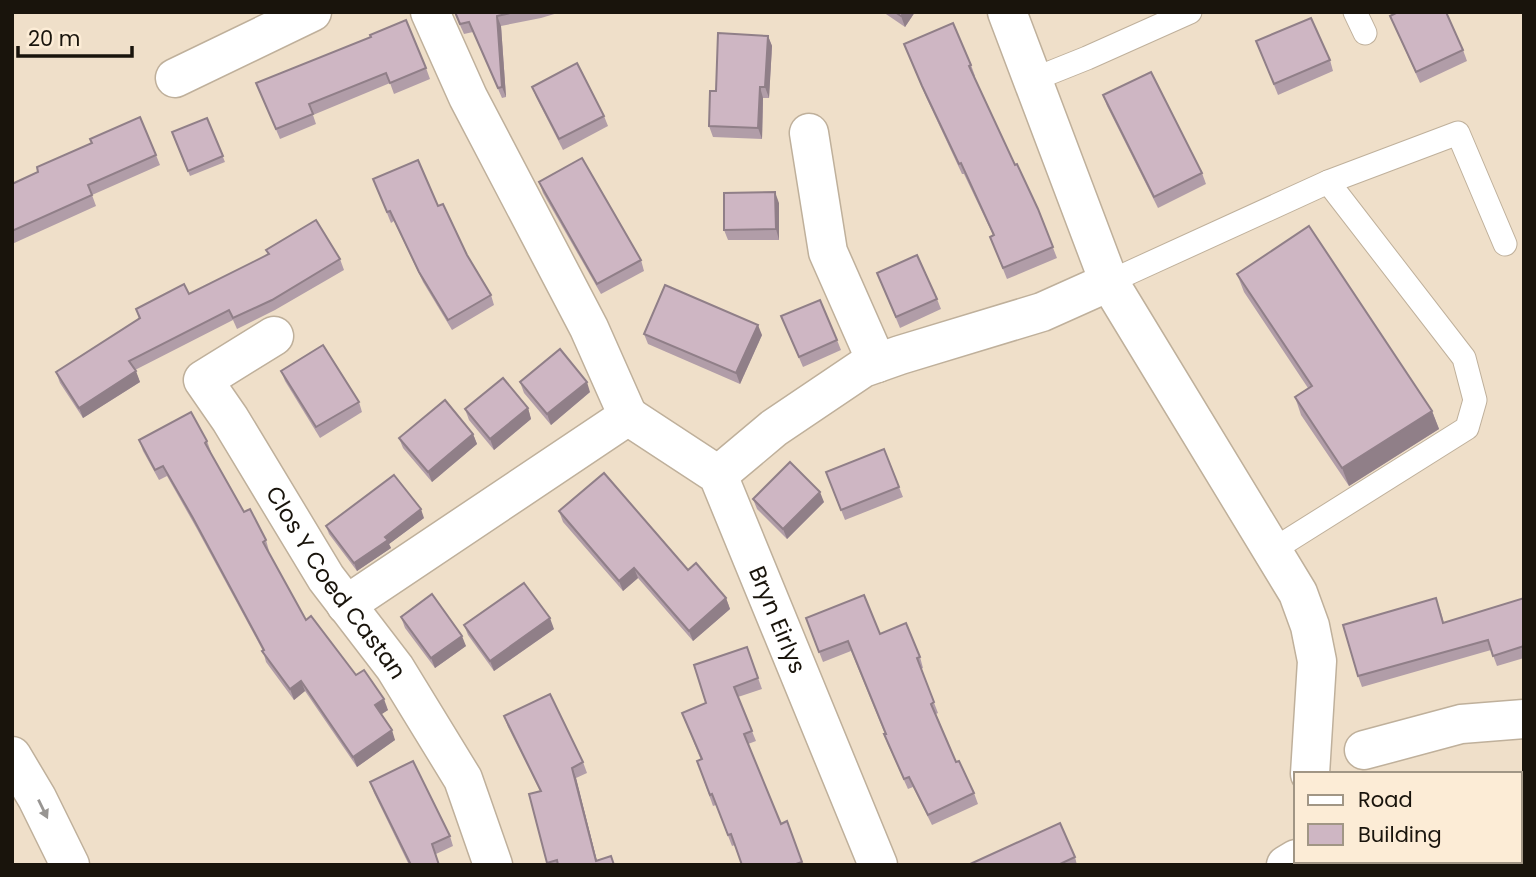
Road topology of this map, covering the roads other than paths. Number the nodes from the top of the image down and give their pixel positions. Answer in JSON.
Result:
{"nodes":[{"id":1,"x":312,"y":12,"type":"edge"},
{"id":2,"x":430,"y":12,"type":"edge"},
{"id":3,"x":1007,"y":12,"type":"edge"},
{"id":4,"x":1191,"y":12,"type":"edge"},
{"id":5,"x":175,"y":78,"type":"dead end"},
{"id":6,"x":1032,"y":80,"type":"junction"},
{"id":7,"x":809,"y":133,"type":"dead end"},
{"id":8,"x":1328,"y":182,"type":"junction"},
{"id":9,"x":1505,"y":244,"type":"dead end"},
{"id":10,"x":1109,"y":282,"type":"junction"},
{"id":11,"x":274,"y":336,"type":"dead end"},
{"id":12,"x":877,"y":363,"type":"junction"},
{"id":13,"x":628,"y":416,"type":"junction"},
{"id":14,"x":718,"y":475,"type":"junction"},
{"id":15,"x":1273,"y":550,"type":"junction"},
{"id":16,"x":346,"y":605,"type":"junction"},
{"id":17,"x":1524,"y":719,"type":"edge"},
{"id":18,"x":1364,"y":750,"type":"dead end"},
{"id":19,"x":12,"y":756,"type":"edge"},
{"id":20,"x":1310,"y":772,"type":"edge"},
{"id":21,"x":70,"y":865,"type":"edge"},
{"id":22,"x":493,"y":865,"type":"edge"},
{"id":23,"x":878,"y":865,"type":"edge"}],
"edges":[{"from":1,"to":5,"type":"street"},
{"from":2,"to":13,"type":"street"},
{"from":3,"to":6,"type":"street"},
{"from":4,"to":6,"type":"lane"},
{"from":6,"to":10,"type":"street"},
{"from":7,"to":12,"type":"street"},
{"from":8,"to":9,"type":"lane"},
{"from":8,"to":10,"type":"lane"},
{"from":8,"to":15,"type":"lane"},
{"from":10,"to":12,"type":"street"},
{"from":10,"to":15,"type":"street"},
{"from":11,"to":16,"type":"street","name":"Clos Y Coed Castan"},
{"from":12,"to":14,"type":"street"},
{"from":13,"to":14,"type":"street"},
{"from":13,"to":16,"type":"street"},
{"from":14,"to":23,"type":"street","name":"Bryn Eirlys"},
{"from":15,"to":20,"type":"street"},
{"from":16,"to":22,"type":"street","name":"Clos Y Coed Castan"},
{"from":17,"to":18,"type":"street"},
{"from":19,"to":21,"type":"street","one_way":true}]}
